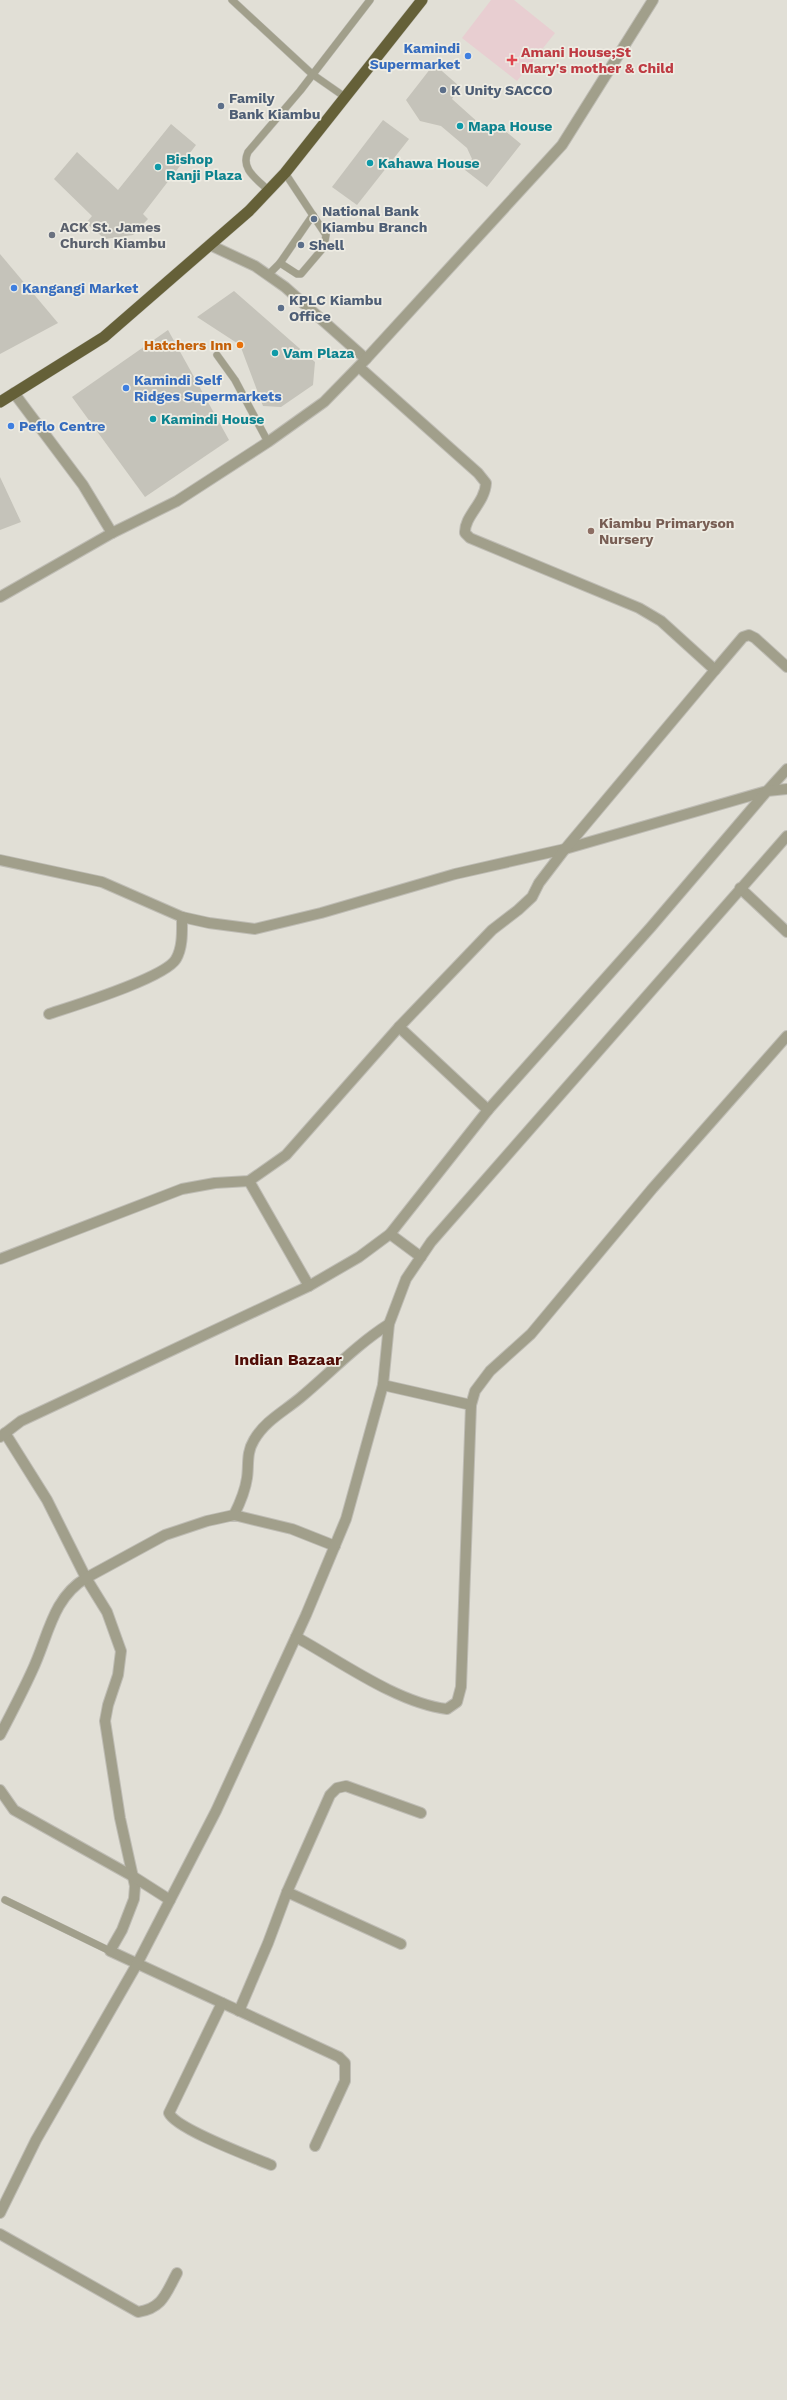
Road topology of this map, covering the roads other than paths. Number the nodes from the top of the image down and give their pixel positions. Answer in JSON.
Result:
{"nodes":[{"id":1,"x":232,"y":0,"type":"edge"},
{"id":2,"x":370,"y":0,"type":"edge"},
{"id":3,"x":422,"y":0,"type":"edge"},
{"id":4,"x":653,"y":0,"type":"edge"},
{"id":5,"x":312,"y":74,"type":"junction"},
{"id":6,"x":345,"y":97,"type":"junction"},
{"id":7,"x":285,"y":173,"type":"junction"},
{"id":8,"x":269,"y":191,"type":"junction"},
{"id":9,"x":313,"y":215,"type":"junction"},
{"id":10,"x":210,"y":245,"type":"junction"},
{"id":11,"x":280,"y":263,"type":"junction"},
{"id":12,"x":268,"y":275,"type":"junction"},
{"id":13,"x":217,"y":355,"type":"dead end"},
{"id":14,"x":366,"y":359,"type":"junction"},
{"id":15,"x":359,"y":367,"type":"junction"},
{"id":16,"x":14,"y":394,"type":"junction"},
{"id":17,"x":0,"y":402,"type":"edge"},
{"id":18,"x":268,"y":442,"type":"junction"},
{"id":19,"x":112,"y":533,"type":"junction"},
{"id":20,"x":0,"y":597,"type":"edge"},
{"id":21,"x":787,"y":667,"type":"edge"},
{"id":22,"x":715,"y":670,"type":"junction"},
{"id":23,"x":787,"y":769,"type":"edge"},
{"id":24,"x":787,"y":789,"type":"edge"},
{"id":25,"x":767,"y":792,"type":"junction"},
{"id":26,"x":787,"y":836,"type":"edge"},
{"id":27,"x":565,"y":849,"type":"junction"},
{"id":28,"x":0,"y":860,"type":"edge"},
{"id":29,"x":740,"y":888,"type":"junction"},
{"id":30,"x":182,"y":917,"type":"junction"},
{"id":31,"x":787,"y":932,"type":"edge"},
{"id":32,"x":49,"y":1014,"type":"dead end"},
{"id":33,"x":399,"y":1027,"type":"junction"},
{"id":34,"x":787,"y":1036,"type":"edge"},
{"id":35,"x":488,"y":1110,"type":"junction"},
{"id":36,"x":249,"y":1181,"type":"junction"},
{"id":37,"x":390,"y":1234,"type":"junction"},
{"id":38,"x":421,"y":1257,"type":"junction"},
{"id":39,"x":0,"y":1259,"type":"edge"},
{"id":40,"x":309,"y":1286,"type":"junction"},
{"id":41,"x":389,"y":1324,"type":"junction"},
{"id":42,"x":383,"y":1385,"type":"junction"},
{"id":43,"x":471,"y":1405,"type":"junction"},
{"id":44,"x":3,"y":1435,"type":"edge"},
{"id":45,"x":234,"y":1515,"type":"junction"},
{"id":46,"x":334,"y":1546,"type":"junction"},
{"id":47,"x":86,"y":1578,"type":"junction"},
{"id":48,"x":296,"y":1637,"type":"junction"},
{"id":49,"x":0,"y":1735,"type":"edge"},
{"id":50,"x":0,"y":1790,"type":"edge"},
{"id":51,"x":421,"y":1813,"type":"dead end"},
{"id":52,"x":134,"y":1877,"type":"junction"},
{"id":53,"x":287,"y":1892,"type":"junction"},
{"id":54,"x":5,"y":1900,"type":"dead end"},
{"id":55,"x":170,"y":1900,"type":"junction"},
{"id":56,"x":401,"y":1944,"type":"dead end"},
{"id":57,"x":110,"y":1951,"type":"junction"},
{"id":58,"x":137,"y":1964,"type":"junction"},
{"id":59,"x":222,"y":2003,"type":"junction"},
{"id":60,"x":239,"y":2011,"type":"junction"},
{"id":61,"x":315,"y":2146,"type":"dead end"},
{"id":62,"x":271,"y":2166,"type":"dead end"},
{"id":63,"x":0,"y":2213,"type":"edge"},
{"id":64,"x":0,"y":2234,"type":"edge"},
{"id":65,"x":177,"y":2273,"type":"dead end"}],
"edges":[{"from":1,"to":5,"type":"lane"},
{"from":2,"to":5,"type":"lane"},
{"from":3,"to":6,"type":"highway"},
{"from":4,"to":14,"type":"street"},
{"from":5,"to":6,"type":"lane"},
{"from":5,"to":8,"type":"lane"},
{"from":6,"to":7,"type":"highway"},
{"from":7,"to":8,"type":"highway"},
{"from":7,"to":9,"type":"lane"},
{"from":8,"to":10,"type":"highway"},
{"from":9,"to":11,"type":"lane"},
{"from":9,"to":11,"type":"lane"},
{"from":10,"to":12,"type":"street"},
{"from":10,"to":16,"type":"highway"},
{"from":11,"to":12,"type":"lane"},
{"from":12,"to":14,"type":"street"},
{"from":13,"to":18,"type":"lane"},
{"from":14,"to":15,"type":"street"},
{"from":15,"to":18,"type":"street"},
{"from":15,"to":22,"type":"street"},
{"from":16,"to":17,"type":"highway"},
{"from":16,"to":19,"type":"street"},
{"from":18,"to":19,"type":"street"},
{"from":19,"to":20,"type":"street"},
{"from":21,"to":22,"type":"street"},
{"from":22,"to":27,"type":"street"},
{"from":23,"to":25,"type":"street"},
{"from":24,"to":25,"type":"street"},
{"from":25,"to":27,"type":"street"},
{"from":25,"to":35,"type":"street"},
{"from":26,"to":29,"type":"street"},
{"from":27,"to":30,"type":"street"},
{"from":27,"to":33,"type":"street"},
{"from":28,"to":30,"type":"street"},
{"from":29,"to":31,"type":"street"},
{"from":29,"to":38,"type":"street"},
{"from":30,"to":32,"type":"street"},
{"from":33,"to":35,"type":"street"},
{"from":33,"to":36,"type":"street"},
{"from":34,"to":43,"type":"street"},
{"from":35,"to":37,"type":"street"},
{"from":36,"to":39,"type":"street"},
{"from":36,"to":40,"type":"street"},
{"from":37,"to":38,"type":"street"},
{"from":37,"to":40,"type":"street"},
{"from":38,"to":41,"type":"street"},
{"from":40,"to":44,"type":"street"},
{"from":41,"to":42,"type":"street"},
{"from":41,"to":45,"type":"street"},
{"from":42,"to":43,"type":"street"},
{"from":42,"to":46,"type":"street"},
{"from":43,"to":48,"type":"street"},
{"from":44,"to":47,"type":"street"},
{"from":45,"to":46,"type":"street"},
{"from":45,"to":47,"type":"street"},
{"from":46,"to":48,"type":"street"},
{"from":47,"to":49,"type":"street"},
{"from":47,"to":52,"type":"street"},
{"from":48,"to":55,"type":"street"},
{"from":50,"to":52,"type":"street"},
{"from":51,"to":53,"type":"street"},
{"from":52,"to":55,"type":"street"},
{"from":52,"to":57,"type":"street"},
{"from":53,"to":56,"type":"street"},
{"from":53,"to":60,"type":"street"},
{"from":54,"to":57,"type":"lane"},
{"from":55,"to":58,"type":"street"},
{"from":57,"to":58,"type":"street"},
{"from":58,"to":59,"type":"street"},
{"from":58,"to":63,"type":"street"},
{"from":59,"to":60,"type":"street"},
{"from":59,"to":62,"type":"street"},
{"from":60,"to":61,"type":"street"},
{"from":64,"to":65,"type":"street"}]}
